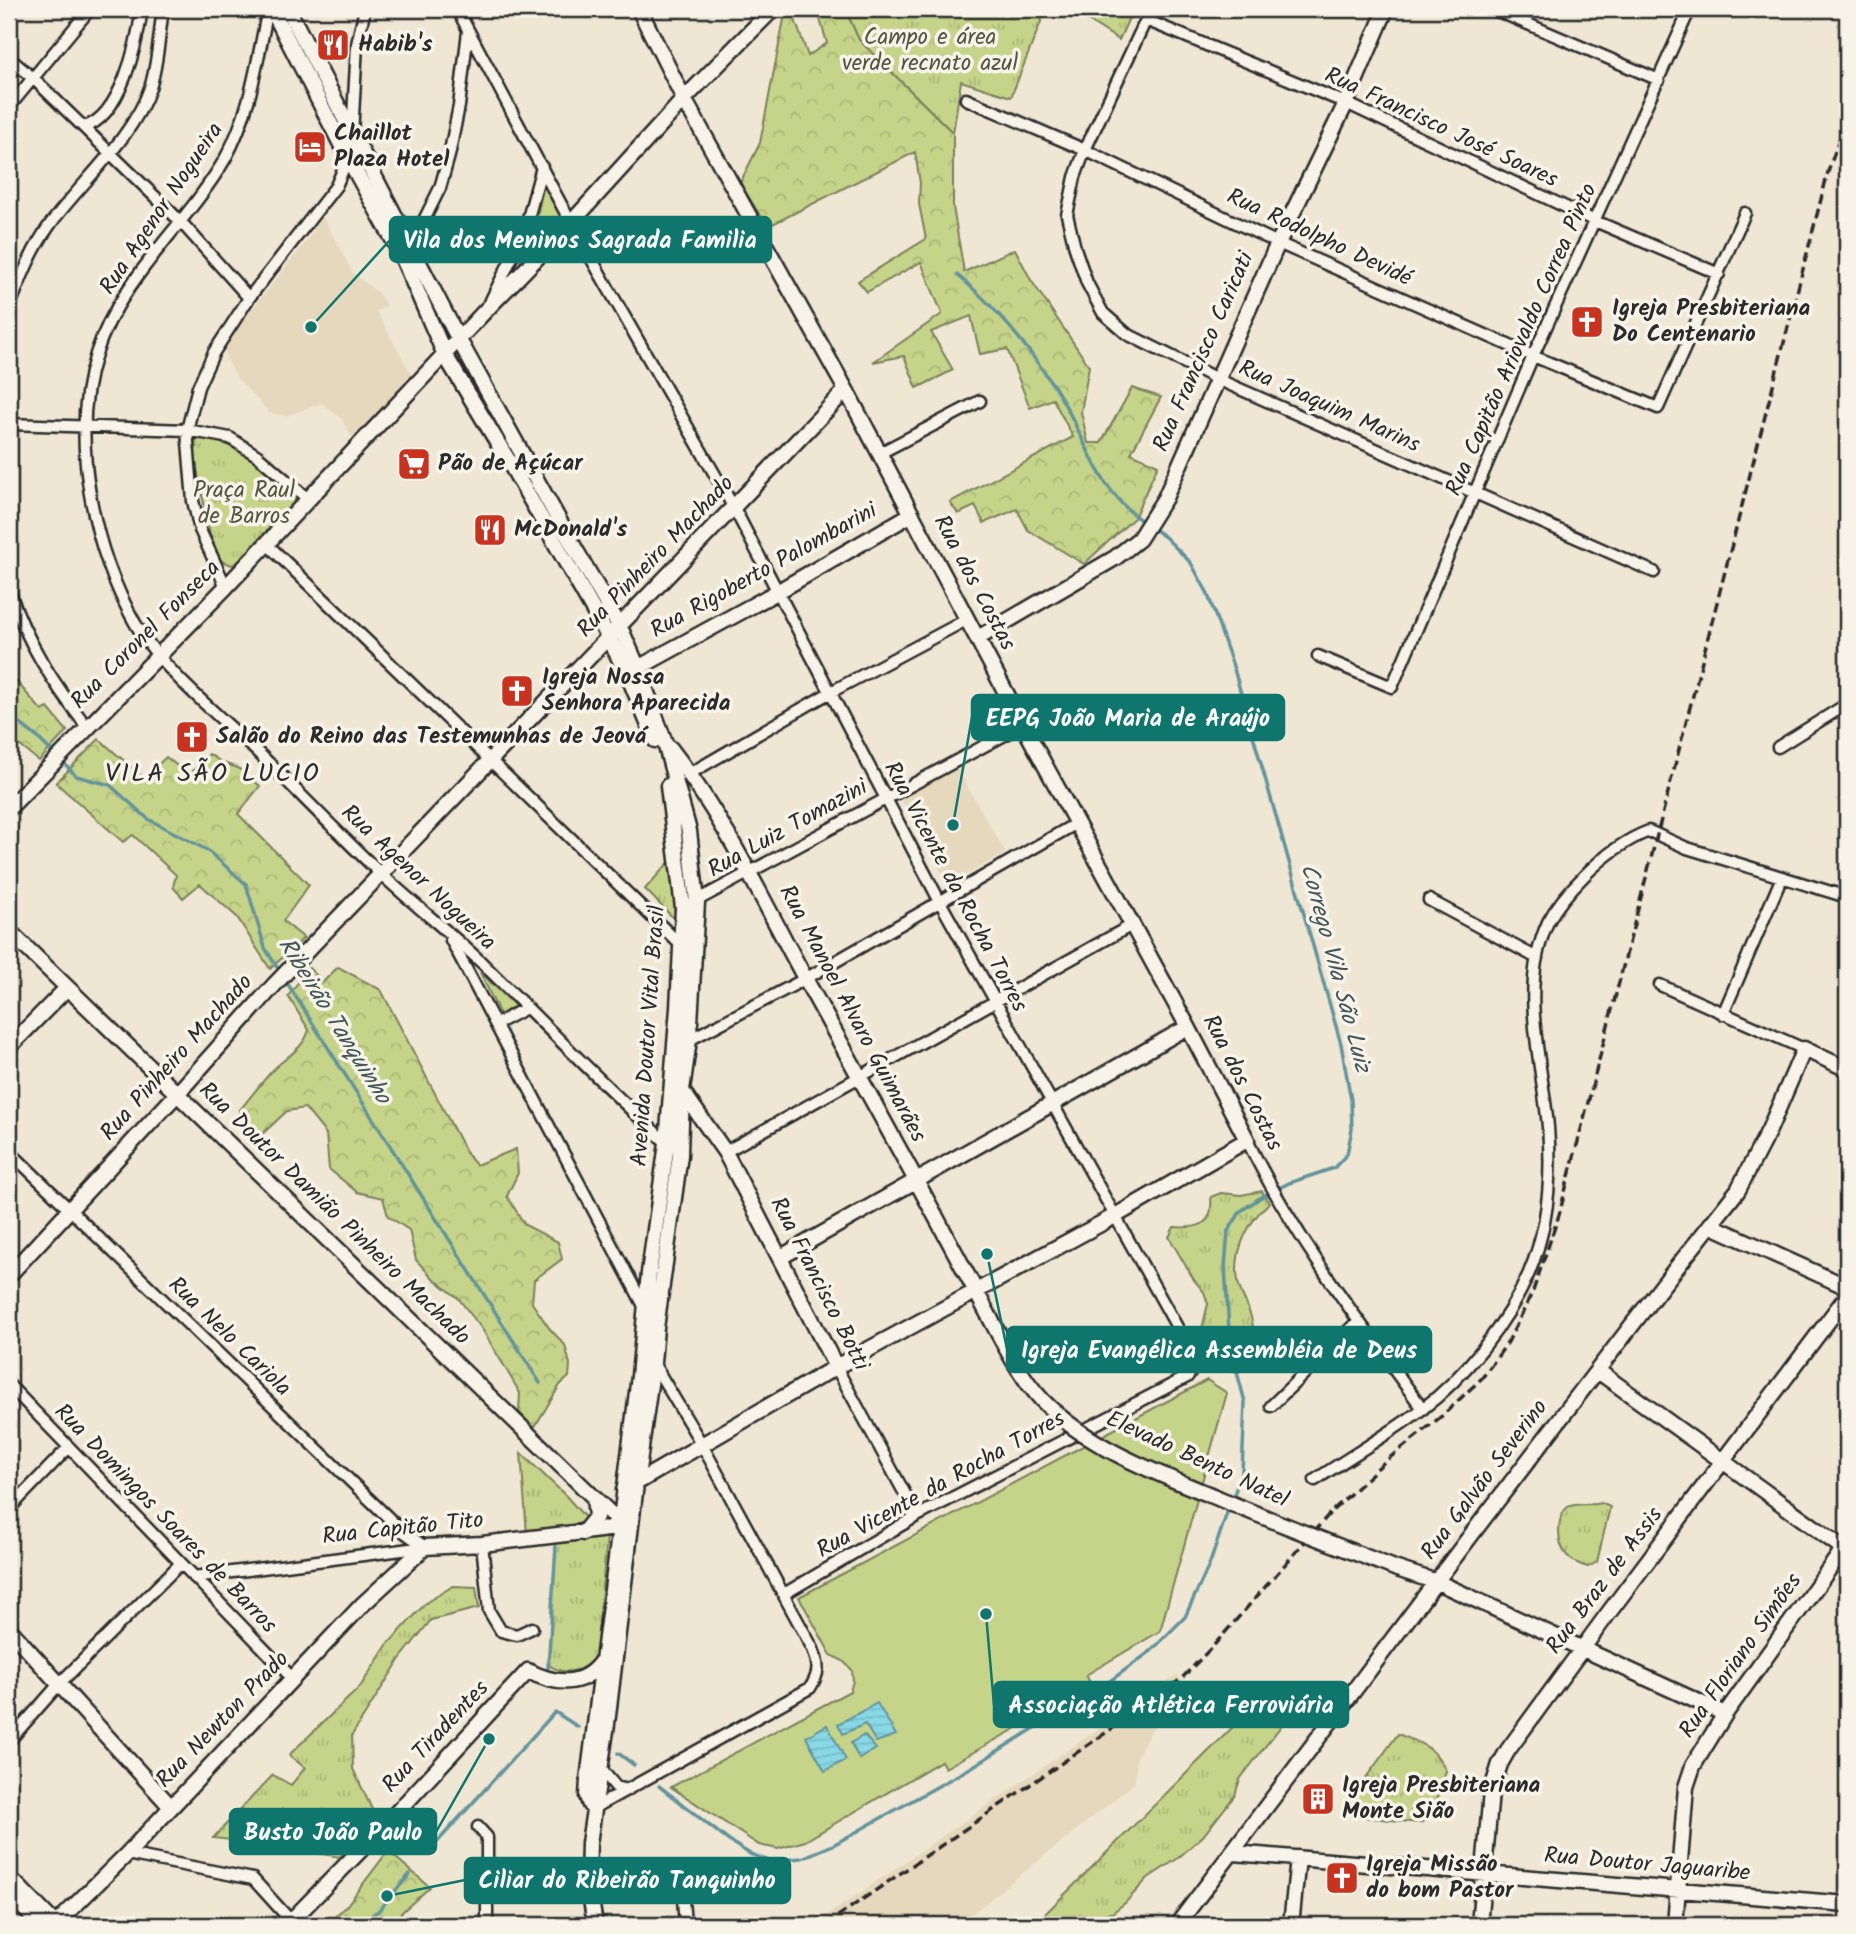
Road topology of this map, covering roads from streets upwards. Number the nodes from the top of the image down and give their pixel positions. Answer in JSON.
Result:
{"nodes":[{"id":1,"x":89,"y":9,"type":"edge"},
{"id":2,"x":142,"y":9,"type":"edge"},
{"id":3,"x":163,"y":9,"type":"edge"},
{"id":4,"x":270,"y":9,"type":"edge"},
{"id":5,"x":288,"y":9,"type":"edge"},
{"id":6,"x":365,"y":9,"type":"edge"},
{"id":7,"x":457,"y":9,"type":"edge"},
{"id":8,"x":639,"y":9,"type":"edge"},
{"id":9,"x":773,"y":9,"type":"edge"},
{"id":10,"x":1151,"y":9,"type":"edge"},
{"id":11,"x":1386,"y":9,"type":"edge"},
{"id":12,"x":1493,"y":9,"type":"edge"},
{"id":13,"x":1690,"y":9,"type":"edge"},
{"id":14,"x":1146,"y":20,"type":"junction"},
{"id":15,"x":468,"y":31,"type":"junction"},
{"id":16,"x":9,"y":58,"type":"edge"},
{"id":17,"x":33,"y":78,"type":"junction"},
{"id":18,"x":1658,"y":80,"type":"junction"},
{"id":19,"x":684,"y":99,"type":"junction"},
{"id":20,"x":966,"y":99,"type":"dead end"},
{"id":21,"x":1346,"y":103,"type":"junction"},
{"id":22,"x":9,"y":107,"type":"edge"},
{"id":23,"x":84,"y":127,"type":"junction"},
{"id":24,"x":352,"y":135,"type":"junction"},
{"id":25,"x":1085,"y":150,"type":"junction"},
{"id":26,"x":110,"y":152,"type":"junction"},
{"id":27,"x":348,"y":159,"type":"junction"},
{"id":28,"x":542,"y":167,"type":"junction"},
{"id":29,"x":1745,"y":213,"type":"dead end"},
{"id":30,"x":1595,"y":221,"type":"junction"},
{"id":31,"x":181,"y":222,"type":"junction"},
{"id":32,"x":571,"y":222,"type":"junction"},
{"id":33,"x":1278,"y":243,"type":"junction"},
{"id":34,"x":406,"y":248,"type":"junction"},
{"id":35,"x":1719,"y":274,"type":"junction"},
{"id":36,"x":249,"y":298,"type":"junction"},
{"id":37,"x":9,"y":308,"type":"edge"},
{"id":38,"x":485,"y":311,"type":"junction"},
{"id":39,"x":459,"y":340,"type":"junction"},
{"id":40,"x":445,"y":355,"type":"junction"},
{"id":41,"x":1533,"y":356,"type":"junction"},
{"id":42,"x":1217,"y":379,"type":"junction"},
{"id":43,"x":846,"y":390,"type":"junction"},
{"id":44,"x":980,"y":401,"type":"dead end"},
{"id":45,"x":9,"y":424,"type":"edge"},
{"id":46,"x":83,"y":426,"type":"junction"},
{"id":47,"x":187,"y":430,"type":"junction"},
{"id":48,"x":880,"y":453,"type":"junction"},
{"id":49,"x":1475,"y":494,"type":"junction"},
{"id":50,"x":309,"y":500,"type":"junction"},
{"id":51,"x":734,"y":508,"type":"junction"},
{"id":52,"x":912,"y":514,"type":"junction"},
{"id":53,"x":267,"y":544,"type":"junction"},
{"id":54,"x":1654,"y":572,"type":"dead end"},
{"id":55,"x":226,"y":587,"type":"junction"},
{"id":56,"x":9,"y":590,"type":"edge"},
{"id":57,"x":778,"y":592,"type":"junction"},
{"id":58,"x":968,"y":619,"type":"junction"},
{"id":59,"x":620,"y":626,"type":"junction"},
{"id":60,"x":609,"y":638,"type":"junction"},
{"id":61,"x":978,"y":638,"type":"junction"},
{"id":62,"x":1318,"y":656,"type":"dead end"},
{"id":63,"x":159,"y":657,"type":"junction"},
{"id":64,"x":638,"y":668,"type":"junction"},
{"id":65,"x":829,"y":693,"type":"junction"},
{"id":66,"x":1847,"y":704,"type":"edge"},
{"id":67,"x":1023,"y":725,"type":"junction"},
{"id":68,"x":87,"y":727,"type":"junction"},
{"id":69,"x":665,"y":743,"type":"junction"},
{"id":70,"x":1778,"y":747,"type":"dead end"},
{"id":71,"x":491,"y":761,"type":"junction"},
{"id":72,"x":690,"y":774,"type":"junction"},
{"id":73,"x":886,"y":798,"type":"junction"},
{"id":74,"x":9,"y":808,"type":"edge"},
{"id":75,"x":1077,"y":823,"type":"junction"},
{"id":76,"x":750,"y":872,"type":"junction"},
{"id":77,"x":380,"y":874,"type":"junction"},
{"id":78,"x":1782,"y":877,"type":"junction"},
{"id":79,"x":1847,"y":897,"type":"edge"},
{"id":80,"x":1429,"y":900,"type":"dead end"},
{"id":81,"x":939,"y":901,"type":"junction"},
{"id":82,"x":690,"y":905,"type":"junction"},
{"id":83,"x":1132,"y":925,"type":"junction"},
{"id":84,"x":9,"y":931,"type":"edge"},
{"id":85,"x":448,"y":934,"type":"junction"},
{"id":86,"x":681,"y":946,"type":"junction"},
{"id":87,"x":694,"y":958,"type":"junction"},
{"id":88,"x":1537,"y":958,"type":"junction"},
{"id":89,"x":479,"y":960,"type":"junction"},
{"id":90,"x":472,"y":978,"type":"junction"},
{"id":91,"x":806,"y":979,"type":"junction"},
{"id":92,"x":1660,"y":985,"type":"dead end"},
{"id":93,"x":67,"y":988,"type":"junction"},
{"id":94,"x":995,"y":1003,"type":"junction"},
{"id":95,"x":526,"y":1008,"type":"junction"},
{"id":96,"x":1723,"y":1014,"type":"junction"},
{"id":97,"x":496,"y":1024,"type":"junction"},
{"id":98,"x":1188,"y":1027,"type":"junction"},
{"id":99,"x":689,"y":1040,"type":"junction"},
{"id":100,"x":9,"y":1047,"type":"edge"},
{"id":101,"x":1804,"y":1049,"type":"junction"},
{"id":102,"x":1847,"y":1069,"type":"edge"},
{"id":103,"x":860,"y":1076,"type":"junction"},
{"id":104,"x":672,"y":1077,"type":"junction"},
{"id":105,"x":681,"y":1090,"type":"junction"},
{"id":106,"x":177,"y":1094,"type":"junction"},
{"id":107,"x":1052,"y":1105,"type":"junction"},
{"id":108,"x":1247,"y":1140,"type":"junction"},
{"id":109,"x":667,"y":1143,"type":"junction"},
{"id":110,"x":9,"y":1151,"type":"edge"},
{"id":111,"x":725,"y":1153,"type":"junction"},
{"id":112,"x":680,"y":1155,"type":"junction"},
{"id":113,"x":916,"y":1180,"type":"junction"},
{"id":114,"x":69,"y":1208,"type":"junction"},
{"id":115,"x":1115,"y":1216,"type":"junction"},
{"id":116,"x":1710,"y":1225,"type":"junction"},
{"id":117,"x":781,"y":1257,"type":"junction"},
{"id":118,"x":625,"y":1267,"type":"junction"},
{"id":119,"x":664,"y":1269,"type":"junction"},
{"id":120,"x":649,"y":1273,"type":"junction"},
{"id":121,"x":9,"y":1275,"type":"edge"},
{"id":122,"x":1847,"y":1287,"type":"edge"},
{"id":123,"x":976,"y":1291,"type":"junction"},
{"id":124,"x":1847,"y":1296,"type":"edge"},
{"id":125,"x":646,"y":1309,"type":"junction"},
{"id":126,"x":988,"y":1314,"type":"joint"},
{"id":127,"x":1358,"y":1321,"type":"junction"},
{"id":128,"x":642,"y":1346,"type":"junction"},
{"id":129,"x":653,"y":1363,"type":"junction"},
{"id":130,"x":836,"y":1367,"type":"junction"},
{"id":131,"x":1598,"y":1371,"type":"junction"},
{"id":132,"x":9,"y":1385,"type":"edge"},
{"id":133,"x":1271,"y":1406,"type":"dead end"},
{"id":134,"x":1423,"y":1409,"type":"junction"},
{"id":135,"x":701,"y":1443,"type":"junction"},
{"id":136,"x":68,"y":1448,"type":"junction"},
{"id":137,"x":1723,"y":1463,"type":"junction"},
{"id":138,"x":1315,"y":1480,"type":"dead end"},
{"id":139,"x":630,"y":1487,"type":"junction"},
{"id":140,"x":594,"y":1497,"type":"junction"},
{"id":141,"x":9,"y":1509,"type":"edge"},
{"id":142,"x":917,"y":1516,"type":"junction"},
{"id":143,"x":625,"y":1523,"type":"junction"},
{"id":144,"x":583,"y":1533,"type":"junction"},
{"id":145,"x":482,"y":1544,"type":"junction"},
{"id":146,"x":425,"y":1547,"type":"junction"},
{"id":147,"x":1846,"y":1548,"type":"edge"},
{"id":148,"x":180,"y":1564,"type":"junction"},
{"id":149,"x":194,"y":1577,"type":"junction"},
{"id":150,"x":1437,"y":1582,"type":"junction"},
{"id":151,"x":784,"y":1594,"type":"junction"},
{"id":152,"x":532,"y":1628,"type":"dead end"},
{"id":153,"x":9,"y":1629,"type":"edge"},
{"id":154,"x":1582,"y":1649,"type":"junction"},
{"id":155,"x":603,"y":1659,"type":"junction"},
{"id":156,"x":293,"y":1679,"type":"junction"},
{"id":157,"x":60,"y":1683,"type":"junction"},
{"id":158,"x":1725,"y":1714,"type":"junction"},
{"id":159,"x":9,"y":1741,"type":"edge"},
{"id":160,"x":598,"y":1766,"type":"junction"},
{"id":161,"x":628,"y":1790,"type":"junction"},
{"id":162,"x":171,"y":1807,"type":"junction"},
{"id":163,"x":594,"y":1808,"type":"junction"},
{"id":164,"x":478,"y":1827,"type":"dead end"},
{"id":165,"x":1234,"y":1853,"type":"junction"},
{"id":166,"x":127,"y":1854,"type":"junction"},
{"id":167,"x":1298,"y":1858,"type":"junction"},
{"id":168,"x":1482,"y":1875,"type":"junction"},
{"id":169,"x":9,"y":1877,"type":"edge"},
{"id":170,"x":589,"y":1880,"type":"junction"},
{"id":171,"x":1678,"y":1890,"type":"junction"},
{"id":172,"x":9,"y":1893,"type":"edge"},
{"id":173,"x":1847,"y":1904,"type":"edge"},
{"id":174,"x":289,"y":1923,"type":"edge"},
{"id":175,"x":40,"y":1925,"type":"edge"},
{"id":176,"x":55,"y":1925,"type":"edge"},
{"id":177,"x":487,"y":1925,"type":"edge"},
{"id":178,"x":595,"y":1925,"type":"edge"},
{"id":179,"x":685,"y":1925,"type":"edge"},
{"id":180,"x":1178,"y":1925,"type":"edge"},
{"id":181,"x":1291,"y":1925,"type":"edge"},
{"id":182,"x":1479,"y":1925,"type":"edge"},
{"id":183,"x":1675,"y":1925,"type":"edge"}],
"edges":[{"from":1,"to":17,"type":"street"},
{"from":2,"to":23,"type":"street"},
{"from":3,"to":26,"type":"street"},
{"from":4,"to":27,"type":"street","name":"Avenida Doutor Vital Brasil"},
{"from":4,"to":31,"type":"street","name":"Rua Agenor Nogueira"},
{"from":5,"to":24,"type":"street","name":"Avenida Doutor Vital Brasil"},
{"from":6,"to":24,"type":"street"},
{"from":7,"to":15,"type":"street","name":"Rua Vicente da Rocha Torres"},
{"from":8,"to":19,"type":"street","name":"Rua dos Costas"},
{"from":9,"to":19,"type":"street","name":"Rua Coronel Fonseca"},
{"from":10,"to":14,"type":"street","name":"Rua Joaquim Marins"},
{"from":11,"to":21,"type":"street","name":"Rua Francisco Caricati"},
{"from":12,"to":18,"type":"street"},
{"from":13,"to":18,"type":"street","name":"Rua Capitão Ariovaldo Correa Pinto"},
{"from":14,"to":21,"type":"street","name":"Rua Francisco José Soares"},
{"from":14,"to":25,"type":"street","name":"Rua Joaquim Marins"},
{"from":15,"to":28,"type":"street","name":"Rua Vicente da Rocha Torres"},
{"from":15,"to":34,"type":"street"},
{"from":16,"to":17,"type":"street"},
{"from":17,"to":22,"type":"street"},
{"from":17,"to":23,"type":"street"},
{"from":18,"to":30,"type":"street","name":"Rua Capitão Ariovaldo Correa Pinto"},
{"from":19,"to":32,"type":"street","name":"Rua Coronel Fonseca"},
{"from":19,"to":43,"type":"street","name":"Rua dos Costas"},
{"from":20,"to":25,"type":"street","name":"Rua Rodolpho Devidé"},
{"from":21,"to":30,"type":"street","name":"Rua Francisco José Soares"},
{"from":21,"to":33,"type":"street","name":"Rua Francisco Caricati"},
{"from":23,"to":26,"type":"street"},
{"from":24,"to":27,"type":"street"},
{"from":24,"to":34,"type":"street","name":"Avenida Doutor Vital Brasil"},
{"from":25,"to":33,"type":"street","name":"Rua Rodolpho Devidé"},
{"from":25,"to":42,"type":"street","name":"Rua Joaquim Marins"},
{"from":26,"to":31,"type":"street"},
{"from":26,"to":37,"type":"street"},
{"from":27,"to":34,"type":"street","name":"Avenida Doutor Vital Brasil"},
{"from":27,"to":36,"type":"street"},
{"from":28,"to":32,"type":"street","name":"Rua Vicente da Rocha Torres"},
{"from":28,"to":38,"type":"street"},
{"from":29,"to":35,"type":"street"},
{"from":30,"to":35,"type":"street","name":"Rua Francisco José Soares"},
{"from":30,"to":41,"type":"street","name":"Rua Capitão Ariovaldo Correa Pinto"},
{"from":31,"to":36,"type":"street"},
{"from":31,"to":46,"type":"street","name":"Rua Agenor Nogueira"},
{"from":32,"to":38,"type":"street","name":"Rua Coronel Fonseca"},
{"from":32,"to":51,"type":"street","name":"Rua Vicente da Rocha Torres"},
{"from":33,"to":41,"type":"street","name":"Rua Rodolpho Devidé"},
{"from":33,"to":42,"type":"street","name":"Rua Francisco Caricati"},
{"from":34,"to":39,"type":"street","name":"Avenida Doutor Vital Brasil"},
{"from":34,"to":40,"type":"street","name":"Avenida Doutor Vital Brasil"},
{"from":35,"to":41,"type":"street","name":"Rua Rodolpho Devidé"},
{"from":36,"to":47,"type":"street"},
{"from":38,"to":39,"type":"street","name":"Rua Coronel Fonseca"},
{"from":39,"to":40,"type":"street","name":"Rua Coronel Fonseca"},
{"from":39,"to":59,"type":"street","name":"Avenida Doutor Vital Brasil"},
{"from":40,"to":50,"type":"street","name":"Rua Coronel Fonseca"},
{"from":40,"to":60,"type":"street","name":"Avenida Doutor Vital Brasil"},
{"from":41,"to":49,"type":"street","name":"Rua Capitão Ariovaldo Correa Pinto"},
{"from":42,"to":49,"type":"street","name":"Rua Joaquim Marins"},
{"from":42,"to":61,"type":"street","name":"Rua Francisco Caricati"},
{"from":43,"to":48,"type":"street","name":"Rua dos Costas"},
{"from":43,"to":51,"type":"street","name":"Rua Pinheiro Machado"},
{"from":44,"to":48,"type":"street"},
{"from":45,"to":46,"type":"street"},
{"from":46,"to":47,"type":"street"},
{"from":46,"to":63,"type":"street","name":"Rua Agenor Nogueira"},
{"from":47,"to":50,"type":"street"},
{"from":47,"to":55,"type":"street"},
{"from":48,"to":52,"type":"street","name":"Rua dos Costas"},
{"from":49,"to":54,"type":"street","name":"Rua Joaquim Marins"},
{"from":49,"to":62,"type":"street","name":"Rua Capitão Ariovaldo Correa Pinto"},
{"from":50,"to":53,"type":"street","name":"Rua Coronel Fonseca"},
{"from":51,"to":57,"type":"street","name":"Rua Vicente da Rocha Torres"},
{"from":51,"to":59,"type":"street","name":"Rua Pinheiro Machado"},
{"from":52,"to":57,"type":"street","name":"Rua Rigoberto Palombarini"},
{"from":52,"to":58,"type":"street","name":"Rua dos Costas"},
{"from":53,"to":55,"type":"street","name":"Rua Coronel Fonseca"},
{"from":53,"to":71,"type":"street"},
{"from":55,"to":63,"type":"street","name":"Rua Coronel Fonseca"},
{"from":56,"to":68,"type":"street"},
{"from":57,"to":64,"type":"street","name":"Rua Rigoberto Palombarini"},
{"from":57,"to":65,"type":"street","name":"Rua Vicente da Rocha Torres"},
{"from":58,"to":61,"type":"street","name":"Rua dos Costas"},
{"from":58,"to":65,"type":"street"},
{"from":59,"to":60,"type":"street","name":"Rua Pinheiro Machado"},
{"from":59,"to":64,"type":"street","name":"Avenida Doutor Vital Brasil"},
{"from":60,"to":71,"type":"street","name":"Rua Pinheiro Machado"},
{"from":60,"to":82,"type":"street","name":"Avenida Doutor Vital Brasil"},
{"from":61,"to":67,"type":"street","name":"Rua dos Costas"},
{"from":63,"to":68,"type":"street","name":"Rua Coronel Fonseca"},
{"from":63,"to":77,"type":"street","name":"Rua Agenor Nogueira"},
{"from":64,"to":69,"type":"street","name":"Avenida Doutor Vital Brasil"},
{"from":65,"to":72,"type":"street"},
{"from":65,"to":73,"type":"street","name":"Rua Vicente da Rocha Torres"},
{"from":66,"to":70,"type":"street"},
{"from":67,"to":73,"type":"street","name":"Rua Luiz Tomazini"},
{"from":67,"to":75,"type":"street","name":"Rua dos Costas"},
{"from":68,"to":74,"type":"street","name":"Rua Coronel Fonseca"},
{"from":69,"to":72,"type":"street","name":"Rua Manoel Alvaro Guimarães"},
{"from":69,"to":82,"type":"street","name":"Avenida Doutor Vital Brasil"},
{"from":71,"to":77,"type":"street","name":"Rua Pinheiro Machado"},
{"from":71,"to":86,"type":"street"},
{"from":72,"to":76,"type":"street","name":"Rua Manoel Alvaro Guimarães"},
{"from":73,"to":76,"type":"street","name":"Rua Luiz Tomazini"},
{"from":73,"to":81,"type":"street","name":"Rua Vicente da Rocha Torres"},
{"from":75,"to":81,"type":"street"},
{"from":75,"to":83,"type":"street","name":"Rua dos Costas"},
{"from":76,"to":82,"type":"street","name":"Rua Luiz Tomazini"},
{"from":76,"to":91,"type":"street","name":"Rua Manoel Alvaro Guimarães"},
{"from":77,"to":85,"type":"street","name":"Rua Agenor Nogueira"},
{"from":77,"to":106,"type":"street","name":"Rua Pinheiro Machado"},
{"from":78,"to":79,"type":"street"},
{"from":78,"to":88,"type":"street"},
{"from":78,"to":96,"type":"street"},
{"from":80,"to":88,"type":"street"},
{"from":81,"to":91,"type":"street"},
{"from":81,"to":94,"type":"street","name":"Rua Vicente da Rocha Torres"},
{"from":82,"to":86,"type":"street","name":"Avenida Doutor Vital Brasil"},
{"from":82,"to":87,"type":"street","name":"Avenida Doutor Vital Brasil"},
{"from":83,"to":94,"type":"street"},
{"from":83,"to":98,"type":"street","name":"Rua dos Costas"},
{"from":84,"to":93,"type":"street","name":"Rua Doutor Damião Pinheiro Machado"},
{"from":85,"to":89,"type":"street","name":"Rua Agenor Nogueira"},
{"from":85,"to":90,"type":"street"},
{"from":86,"to":87,"type":"street"},
{"from":86,"to":104,"type":"street","name":"Avenida Doutor Vital Brasil"},
{"from":87,"to":99,"type":"street","name":"Avenida Doutor Vital Brasil"},
{"from":88,"to":134,"type":"street"},
{"from":89,"to":90,"type":"street"},
{"from":89,"to":95,"type":"street","name":"Rua Agenor Nogueira"},
{"from":90,"to":97,"type":"street"},
{"from":91,"to":99,"type":"street"},
{"from":91,"to":103,"type":"street","name":"Rua Manoel Alvaro Guimarães"},
{"from":92,"to":96,"type":"street"},
{"from":93,"to":100,"type":"street"},
{"from":93,"to":106,"type":"street","name":"Rua Doutor Damião Pinheiro Machado"},
{"from":94,"to":103,"type":"street"},
{"from":94,"to":107,"type":"street","name":"Rua Vicente da Rocha Torres"},
{"from":95,"to":97,"type":"street"},
{"from":95,"to":109,"type":"street","name":"Rua Agenor Nogueira"},
{"from":96,"to":101,"type":"street"},
{"from":97,"to":118,"type":"street"},
{"from":98,"to":107,"type":"street"},
{"from":98,"to":108,"type":"street","name":"Rua dos Costas"},
{"from":99,"to":105,"type":"street","name":"Avenida Doutor Vital Brasil"},
{"from":101,"to":102,"type":"street"},
{"from":101,"to":116,"type":"street","name":"Rua Galvão Severino"},
{"from":103,"to":111,"type":"street"},
{"from":103,"to":113,"type":"street","name":"Rua Manoel Alvaro Guimarães"},
{"from":104,"to":105,"type":"street","name":"Rua Francisco Botti"},
{"from":104,"to":109,"type":"street","name":"Avenida Doutor Vital Brasil"},
{"from":105,"to":111,"type":"street","name":"Rua Francisco Botti"},
{"from":105,"to":112,"type":"street","name":"Avenida Doutor Vital Brasil"},
{"from":106,"to":114,"type":"street","name":"Rua Pinheiro Machado"},
{"from":106,"to":140,"type":"street","name":"Rua Doutor Damião Pinheiro Machado"},
{"from":107,"to":113,"type":"street"},
{"from":107,"to":115,"type":"street","name":"Rua Vicente da Rocha Torres"},
{"from":108,"to":115,"type":"street"},
{"from":108,"to":127,"type":"street","name":"Rua dos Costas"},
{"from":109,"to":112,"type":"street","name":"Rua Agenor Nogueira"},
{"from":109,"to":120,"type":"street","name":"Avenida Doutor Vital Brasil"},
{"from":110,"to":114,"type":"street","name":"Rua Nelo Cariola"},
{"from":111,"to":117,"type":"street","name":"Rua Francisco Botti"},
{"from":112,"to":119,"type":"street","name":"Avenida Doutor Vital Brasil"},
{"from":113,"to":117,"type":"street"},
{"from":113,"to":123,"type":"street","name":"Rua Manoel Alvaro Guimarães"},
{"from":114,"to":121,"type":"street","name":"Rua Pinheiro Machado"},
{"from":114,"to":146,"type":"street","name":"Rua Nelo Cariola"},
{"from":115,"to":123,"type":"street"},
{"from":115,"to":142,"type":"street","name":"Rua Vicente da Rocha Torres"},
{"from":116,"to":122,"type":"street"},
{"from":116,"to":131,"type":"street","name":"Rua Galvão Severino"},
{"from":117,"to":130,"type":"street","name":"Rua Francisco Botti"},
{"from":118,"to":120,"type":"street"},
{"from":118,"to":125,"type":"street"},
{"from":119,"to":120,"type":"street"},
{"from":119,"to":129,"type":"street","name":"Avenida Doutor Vital Brasil"},
{"from":120,"to":125,"type":"street","name":"Avenida Doutor Vital Brasil"},
{"from":123,"to":126,"type":"street","name":"Rua Manoel Alvaro Guimarães"},
{"from":123,"to":130,"type":"street"},
{"from":124,"to":137,"type":"street","name":"Rua Braz de Assis"},
{"from":125,"to":128,"type":"street","name":"Avenida Doutor Vital Brasil"},
{"from":126,"to":150,"type":"street","name":"Elevado Bento Natel","bridge":true},
{"from":127,"to":133,"type":"street"},
{"from":127,"to":134,"type":"street","name":"Rua dos Costas"},
{"from":128,"to":129,"type":"street"},
{"from":128,"to":139,"type":"street","name":"Avenida Doutor Vital Brasil"},
{"from":129,"to":135,"type":"street"},
{"from":129,"to":139,"type":"street","name":"Avenida Doutor Vital Brasil"},
{"from":130,"to":135,"type":"street"},
{"from":130,"to":142,"type":"street","name":"Rua Francisco Botti"},
{"from":131,"to":137,"type":"street"},
{"from":131,"to":150,"type":"street","name":"Rua Galvão Severino"},
{"from":132,"to":136,"type":"street","name":"Rua Domingos Soares de Barros"},
{"from":134,"to":138,"type":"street"},
{"from":135,"to":139,"type":"street"},
{"from":135,"to":151,"type":"street"},
{"from":136,"to":141,"type":"street"},
{"from":136,"to":148,"type":"street","name":"Rua Domingos Soares de Barros"},
{"from":137,"to":147,"type":"street"},
{"from":137,"to":154,"type":"street","name":"Rua Braz de Assis"},
{"from":139,"to":143,"type":"street","name":"Avenida Doutor Vital Brasil"},
{"from":140,"to":143,"type":"street","name":"Rua Doutor Damião Pinheiro Machado"},
{"from":140,"to":144,"type":"street"},
{"from":142,"to":151,"type":"street","name":"Rua Vicente da Rocha Torres"},
{"from":143,"to":144,"type":"street","name":"Rua Capitão Tito"},
{"from":143,"to":155,"type":"street","name":"Avenida Doutor Vital Brasil"},
{"from":143,"to":160,"type":"street","name":"Avenida Doutor Vital Brasil"},
{"from":144,"to":145,"type":"street","name":"Rua Capitão Tito"},
{"from":145,"to":146,"type":"street","name":"Rua Capitão Tito"},
{"from":145,"to":152,"type":"street"},
{"from":146,"to":149,"type":"street","name":"Rua Capitão Tito"},
{"from":146,"to":156,"type":"street","name":"Rua Newton Prado"},
{"from":147,"to":158,"type":"street","name":"Rua Floriano Simões"},
{"from":148,"to":149,"type":"street","name":"Rua Domingos Soares de Barros"},
{"from":148,"to":157,"type":"street"},
{"from":149,"to":156,"type":"street","name":"Rua Domingos Soares de Barros"},
{"from":150,"to":154,"type":"street","name":"Elevado Bento Natel"},
{"from":150,"to":165,"type":"street","name":"Rua Galvão Severino"},
{"from":151,"to":161,"type":"street"},
{"from":153,"to":157,"type":"street"},
{"from":154,"to":158,"type":"street","name":"Elevado Bento Natel"},
{"from":154,"to":168,"type":"street","name":"Rua Braz de Assis"},
{"from":155,"to":160,"type":"street","name":"Avenida Doutor Vital Brasil"},
{"from":155,"to":174,"type":"street","name":"Rua Tiradentes"},
{"from":156,"to":162,"type":"street","name":"Rua Newton Prado"},
{"from":157,"to":159,"type":"street"},
{"from":157,"to":162,"type":"street"},
{"from":158,"to":171,"type":"street","name":"Rua Floriano Simões"},
{"from":160,"to":161,"type":"street"},
{"from":160,"to":163,"type":"street"},
{"from":161,"to":163,"type":"street"},
{"from":162,"to":166,"type":"street","name":"Rua Newton Prado"},
{"from":163,"to":170,"type":"street"},
{"from":164,"to":177,"type":"street"},
{"from":165,"to":167,"type":"street","name":"Rua Doutor Jaguaribe"},
{"from":165,"to":180,"type":"street","name":"Rua Galvão Severino"},
{"from":166,"to":174,"type":"street"},
{"from":166,"to":176,"type":"street","name":"Rua Newton Prado"},
{"from":167,"to":168,"type":"street","name":"Rua Doutor Jaguaribe"},
{"from":167,"to":181,"type":"street"},
{"from":168,"to":171,"type":"street","name":"Rua Doutor Jaguaribe"},
{"from":168,"to":182,"type":"street","name":"Rua Braz de Assis"},
{"from":169,"to":176,"type":"street"},
{"from":170,"to":178,"type":"street"},
{"from":170,"to":179,"type":"street"},
{"from":171,"to":173,"type":"street","name":"Rua Doutor Jaguaribe"},
{"from":171,"to":183,"type":"street","name":"Rua Floriano Simões"},
{"from":172,"to":175,"type":"street"}]}
